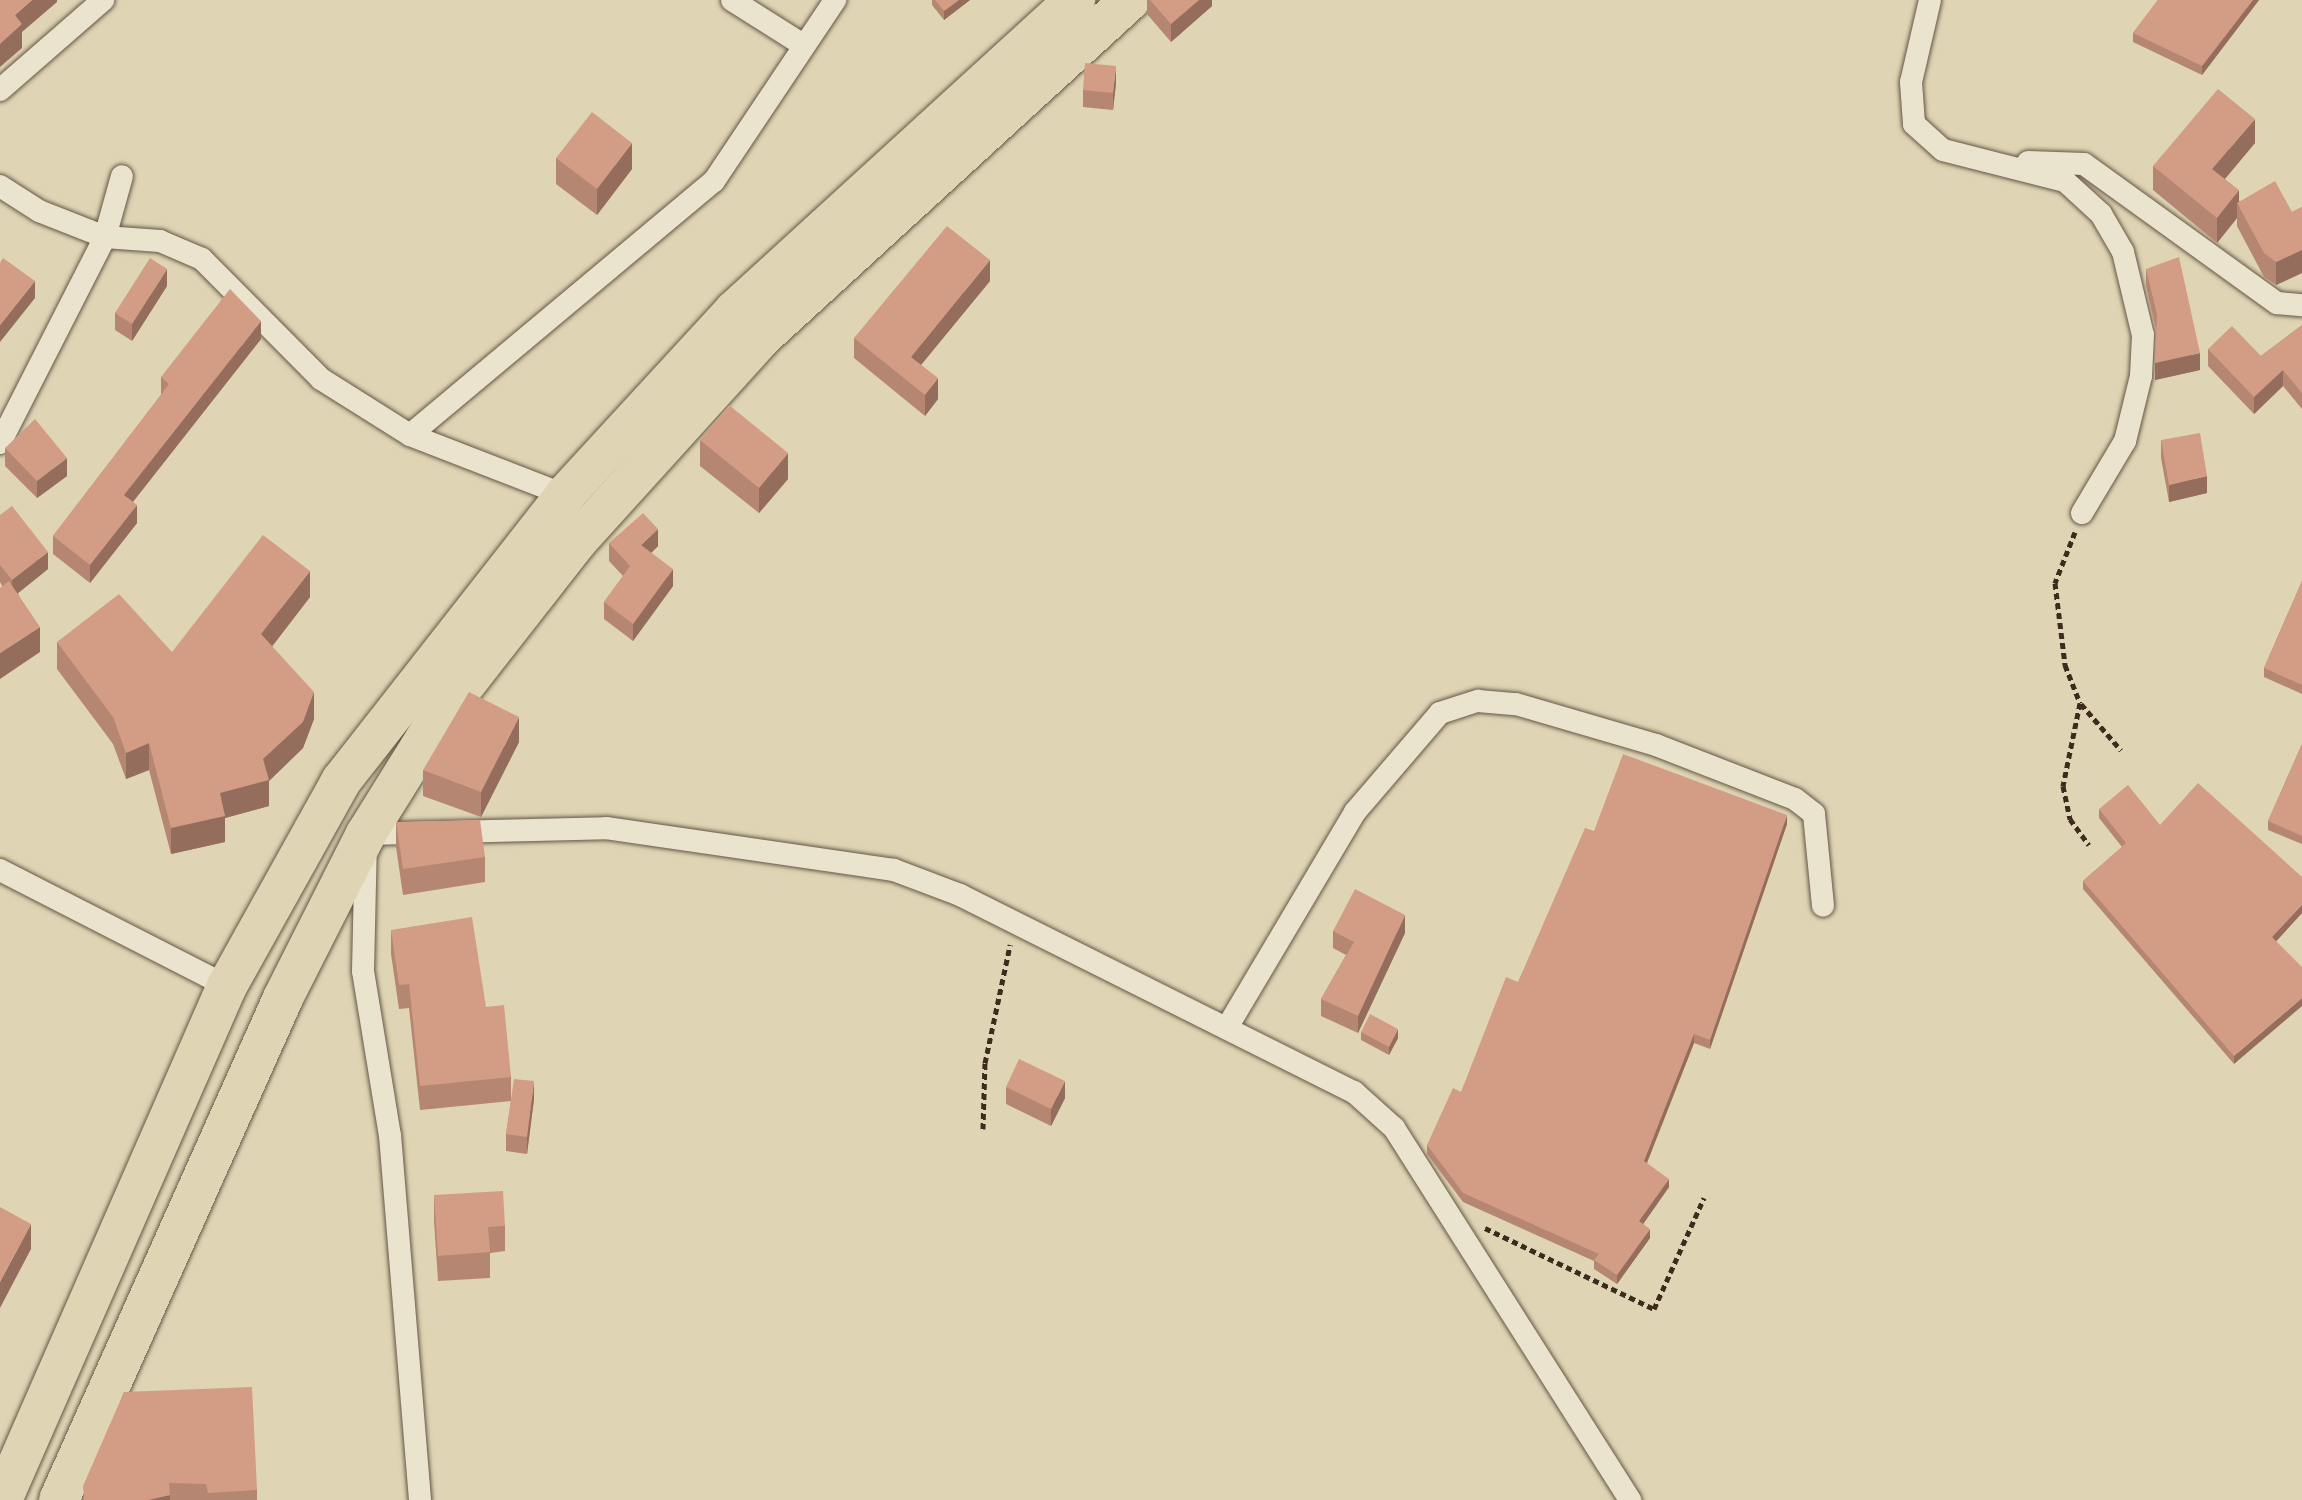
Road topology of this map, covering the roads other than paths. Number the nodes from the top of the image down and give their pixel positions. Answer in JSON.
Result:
{"nodes":[{"id":1,"x":103,"y":0,"type":"edge"},
{"id":2,"x":732,"y":0,"type":"edge"},
{"id":3,"x":835,"y":0,"type":"edge"},
{"id":4,"x":1075,"y":0,"type":"edge"},
{"id":5,"x":1130,"y":0,"type":"edge"},
{"id":6,"x":1930,"y":0,"type":"edge"},
{"id":7,"x":800,"y":43,"type":"junction"},
{"id":8,"x":0,"y":90,"type":"edge"},
{"id":9,"x":2019,"y":165,"type":"junction"},
{"id":10,"x":122,"y":176,"type":"dead end"},
{"id":11,"x":0,"y":186,"type":"edge"},
{"id":12,"x":105,"y":237,"type":"junction"},
{"id":13,"x":2302,"y":305,"type":"edge"},
{"id":14,"x":4,"y":427,"type":"edge"},
{"id":15,"x":410,"y":435,"type":"junction"},
{"id":16,"x":565,"y":495,"type":"junction"},
{"id":17,"x":2082,"y":513,"type":"road end"},
{"id":18,"x":366,"y":834,"type":"junction"},
{"id":19,"x":0,"y":870,"type":"edge"},
{"id":20,"x":1823,"y":906,"type":"dead end"},
{"id":21,"x":227,"y":986,"type":"junction"},
{"id":22,"x":1228,"y":1026,"type":"junction"},
{"id":23,"x":2,"y":1500,"type":"edge"},
{"id":24,"x":59,"y":1500,"type":"edge"},
{"id":25,"x":420,"y":1500,"type":"edge"},
{"id":26,"x":1630,"y":1500,"type":"edge"}],
"edges":[{"from":1,"to":8,"type":"street"},
{"from":2,"to":7,"type":"street"},
{"from":3,"to":7,"type":"street"},
{"from":4,"to":16,"type":"highway"},
{"from":5,"to":18,"type":"highway"},
{"from":6,"to":9,"type":"street"},
{"from":7,"to":15,"type":"street"},
{"from":9,"to":13,"type":"street"},
{"from":9,"to":17,"type":"street"},
{"from":10,"to":12,"type":"street"},
{"from":11,"to":12,"type":"street"},
{"from":12,"to":14,"type":"street"},
{"from":12,"to":15,"type":"street"},
{"from":15,"to":16,"type":"street"},
{"from":16,"to":21,"type":"highway"},
{"from":18,"to":22,"type":"street"},
{"from":18,"to":24,"type":"highway"},
{"from":18,"to":25,"type":"street"},
{"from":19,"to":21,"type":"street"},
{"from":20,"to":22,"type":"street"},
{"from":21,"to":23,"type":"highway"},
{"from":22,"to":26,"type":"street"}]}
